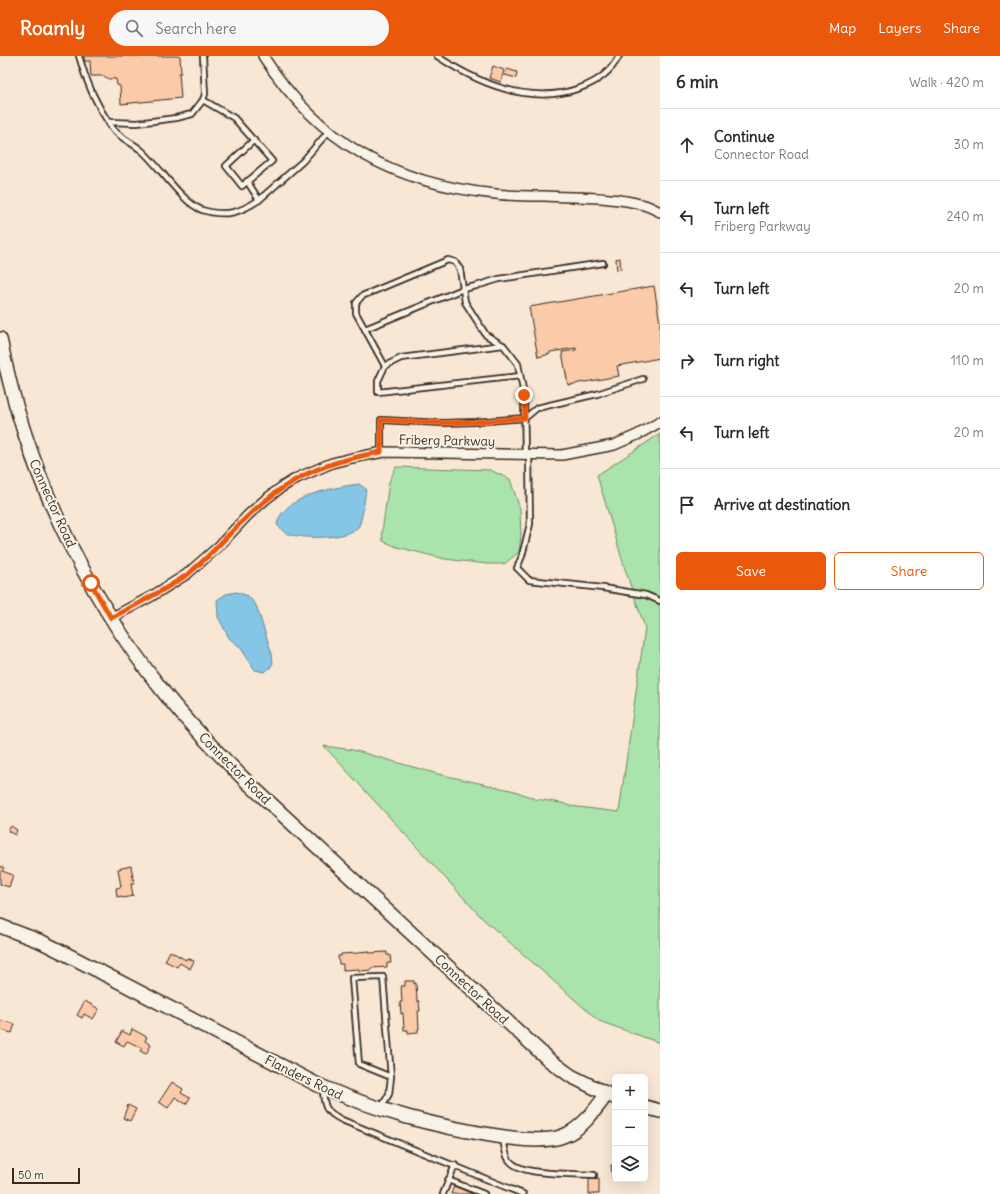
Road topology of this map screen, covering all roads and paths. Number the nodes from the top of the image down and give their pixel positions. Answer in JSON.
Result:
{"nodes":[{"id":1,"x":78,"y":56,"type":"edge"},
{"id":2,"x":203,"y":56,"type":"edge"},
{"id":3,"x":263,"y":56,"type":"edge"},
{"id":4,"x":437,"y":56,"type":"edge"},
{"id":5,"x":619,"y":56,"type":"edge"},
{"id":6,"x":203,"y":100,"type":"junction"},
{"id":7,"x":108,"y":122,"type":"junction"},
{"id":8,"x":329,"y":131,"type":"junction"},
{"id":9,"x":254,"y":140,"type":"junction"},
{"id":10,"x":248,"y":182,"type":"junction"},
{"id":11,"x":260,"y":200,"type":"junction"},
{"id":12,"x":660,"y":212,"type":"edge"},
{"id":13,"x":603,"y":263,"type":"dead end"},
{"id":14,"x":463,"y":289,"type":"junction"},
{"id":15,"x":365,"y":329,"type":"junction"},
{"id":16,"x":0,"y":340,"type":"edge"},
{"id":17,"x":503,"y":345,"type":"junction"},
{"id":18,"x":385,"y":366,"type":"junction"},
{"id":19,"x":3,"y":368,"type":"edge"},
{"id":20,"x":520,"y":376,"type":"junction"},
{"id":21,"x":644,"y":379,"type":"dead end"},
{"id":22,"x":525,"y":418,"type":"junction"},
{"id":23,"x":660,"y":422,"type":"edge"},
{"id":24,"x":381,"y":452,"type":"junction"},
{"id":25,"x":527,"y":454,"type":"junction"},
{"id":26,"x":660,"y":601,"type":"edge"},
{"id":27,"x":111,"y":618,"type":"junction"},
{"id":28,"x":0,"y":926,"type":"edge"},
{"id":29,"x":391,"y":1077,"type":"junction"},
{"id":30,"x":323,"y":1087,"type":"junction"},
{"id":31,"x":611,"y":1096,"type":"edge"},
{"id":32,"x":648,"y":1108,"type":"edge"},
{"id":33,"x":380,"y":1110,"type":"junction"},
{"id":34,"x":660,"y":1111,"type":"edge"},
{"id":35,"x":503,"y":1137,"type":"junction"},
{"id":36,"x":455,"y":1166,"type":"junction"},
{"id":37,"x":594,"y":1175,"type":"dead end"},
{"id":38,"x":448,"y":1180,"type":"junction"},
{"id":39,"x":443,"y":1194,"type":"edge"},
{"id":40,"x":484,"y":1194,"type":"edge"},
{"id":41,"x":523,"y":1194,"type":"edge"}],
"edges":[{"from":1,"to":7,"type":"lane"},
{"from":2,"to":6,"type":"lane"},
{"from":3,"to":8,"type":"street"},
{"from":4,"to":5,"type":"lane"},
{"from":6,"to":7,"type":"lane"},
{"from":6,"to":9,"type":"lane"},
{"from":7,"to":11,"type":"lane"},
{"from":8,"to":11,"type":"lane"},
{"from":8,"to":12,"type":"street"},
{"from":9,"to":10,"type":"lane"},
{"from":9,"to":10,"type":"lane"},
{"from":10,"to":11,"type":"lane"},
{"from":13,"to":14,"type":"lane"},
{"from":14,"to":15,"type":"lane"},
{"from":14,"to":15,"type":"lane"},
{"from":14,"to":17,"type":"lane"},
{"from":15,"to":18,"type":"lane"},
{"from":16,"to":19,"type":"street","name":"Connector Road"},
{"from":17,"to":18,"type":"lane"},
{"from":17,"to":20,"type":"lane"},
{"from":18,"to":20,"type":"lane"},
{"from":19,"to":27,"type":"street","name":"Connector Road"},
{"from":20,"to":22,"type":"lane"},
{"from":21,"to":22,"type":"lane"},
{"from":22,"to":24,"type":"lane"},
{"from":22,"to":25,"type":"lane"},
{"from":23,"to":25,"type":"street","name":"Friberg Parkway"},
{"from":24,"to":25,"type":"street","name":"Friberg Parkway"},
{"from":24,"to":27,"type":"street","name":"Friberg Parkway"},
{"from":25,"to":26,"type":"lane"},
{"from":27,"to":31,"type":"street","name":"Connector Road"},
{"from":28,"to":30,"type":"street","name":"Flanders Road"},
{"from":29,"to":29,"type":"lane"},
{"from":29,"to":33,"type":"lane"},
{"from":30,"to":33,"type":"street","name":"Flanders Road"},
{"from":30,"to":36,"type":"lane"},
{"from":31,"to":35,"type":"street","name":"Flanders Road"},
{"from":32,"to":34,"type":"street"},
{"from":33,"to":35,"type":"street","name":"Flanders Road"},
{"from":35,"to":37,"type":"lane"},
{"from":36,"to":38,"type":"lane"},
{"from":36,"to":41,"type":"lane"},
{"from":38,"to":39,"type":"lane"},
{"from":38,"to":40,"type":"lane"}]}
